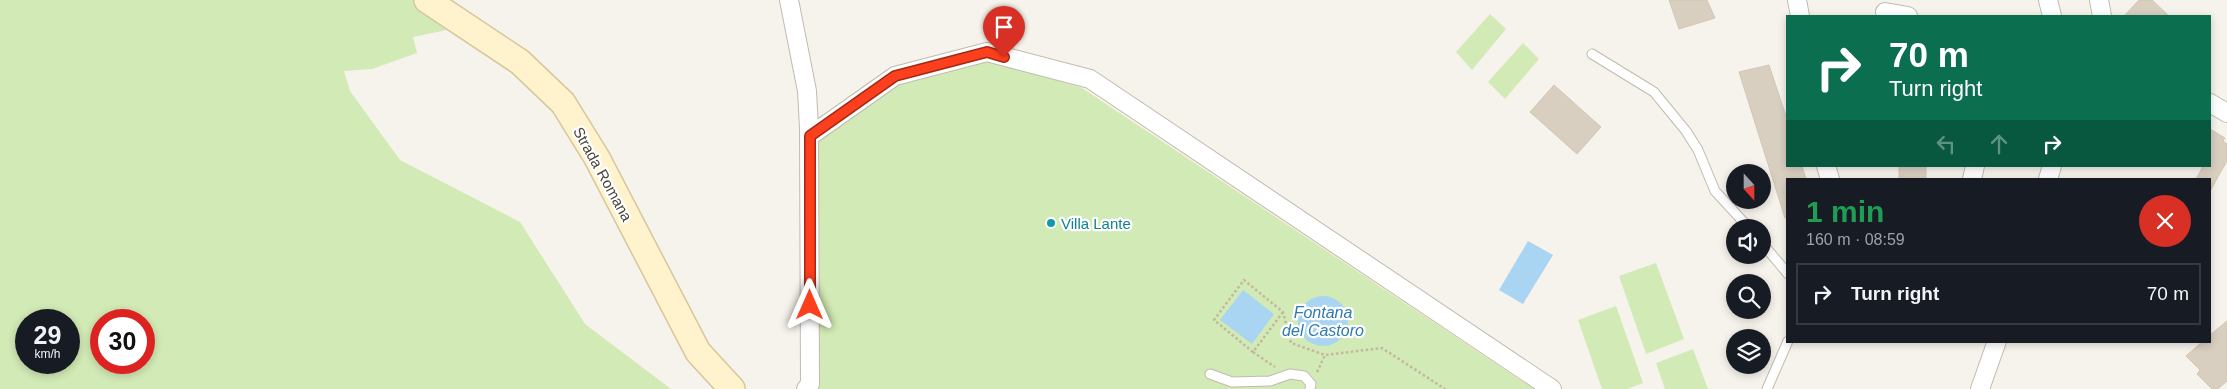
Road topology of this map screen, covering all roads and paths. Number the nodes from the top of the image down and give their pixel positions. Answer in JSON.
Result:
{"nodes":[{"id":1,"x":427,"y":0,"type":"edge"},
{"id":2,"x":789,"y":0,"type":"edge"},
{"id":3,"x":1797,"y":0,"type":"edge"},
{"id":4,"x":2048,"y":0,"type":"edge"},
{"id":5,"x":2099,"y":0,"type":"edge"},
{"id":6,"x":1885,"y":12,"type":"dead end"},
{"id":7,"x":1800,"y":15,"type":"edge"},
{"id":8,"x":1902,"y":15,"type":"edge"},
{"id":9,"x":2052,"y":15,"type":"edge"},
{"id":10,"x":2102,"y":15,"type":"edge"},
{"id":11,"x":1592,"y":54,"type":"dead end"},
{"id":12,"x":2211,"y":104,"type":"edge"},
{"id":13,"x":2227,"y":113,"type":"edge"},
{"id":14,"x":810,"y":136,"type":"junction"},
{"id":15,"x":1741,"y":219,"type":"edge"},
{"id":16,"x":1771,"y":254,"type":"edge"},
{"id":17,"x":1786,"y":272,"type":"edge"},
{"id":18,"x":1283,"y":312,"type":"junction"},
{"id":19,"x":1787,"y":343,"type":"edge"},
{"id":20,"x":1983,"y":343,"type":"edge"},
{"id":21,"x":1996,"y":343,"type":"edge"},
{"id":22,"x":1253,"y":352,"type":"junction"},
{"id":23,"x":1325,"y":355,"type":"junction"},
{"id":24,"x":1988,"y":362,"type":"junction"},
{"id":25,"x":1210,"y":374,"type":"dead end"},
{"id":26,"x":1290,"y":374,"type":"junction"},
{"id":27,"x":1310,"y":386,"type":"edge"},
{"id":28,"x":732,"y":389,"type":"edge"},
{"id":29,"x":806,"y":389,"type":"edge"},
{"id":30,"x":1445,"y":389,"type":"edge"},
{"id":31,"x":1552,"y":389,"type":"edge"},
{"id":32,"x":1767,"y":389,"type":"edge"},
{"id":33,"x":1980,"y":389,"type":"edge"}],
"edges":[{"from":1,"to":28,"type":"street","name":"Strada Romana"},
{"from":2,"to":14,"type":"street"},
{"from":3,"to":7,"type":"street"},
{"from":4,"to":9,"type":"street"},
{"from":5,"to":10,"type":"street"},
{"from":6,"to":8,"type":"street"},
{"from":11,"to":15,"type":"lane"},
{"from":12,"to":13,"type":"street"},
{"from":14,"to":29,"type":"street"},
{"from":14,"to":31,"type":"street"},
{"from":16,"to":17,"type":"lane"},
{"from":18,"to":22,"type":"path"},
{"from":18,"to":22,"type":"path"},
{"from":18,"to":23,"type":"path"},
{"from":19,"to":32,"type":"lane"},
{"from":20,"to":24,"type":"street"},
{"from":21,"to":24,"type":"street"},
{"from":22,"to":26,"type":"path"},
{"from":23,"to":27,"type":"path"},
{"from":23,"to":30,"type":"path"},
{"from":24,"to":33,"type":"street"},
{"from":25,"to":26,"type":"lane"},
{"from":26,"to":27,"type":"lane"}]}
